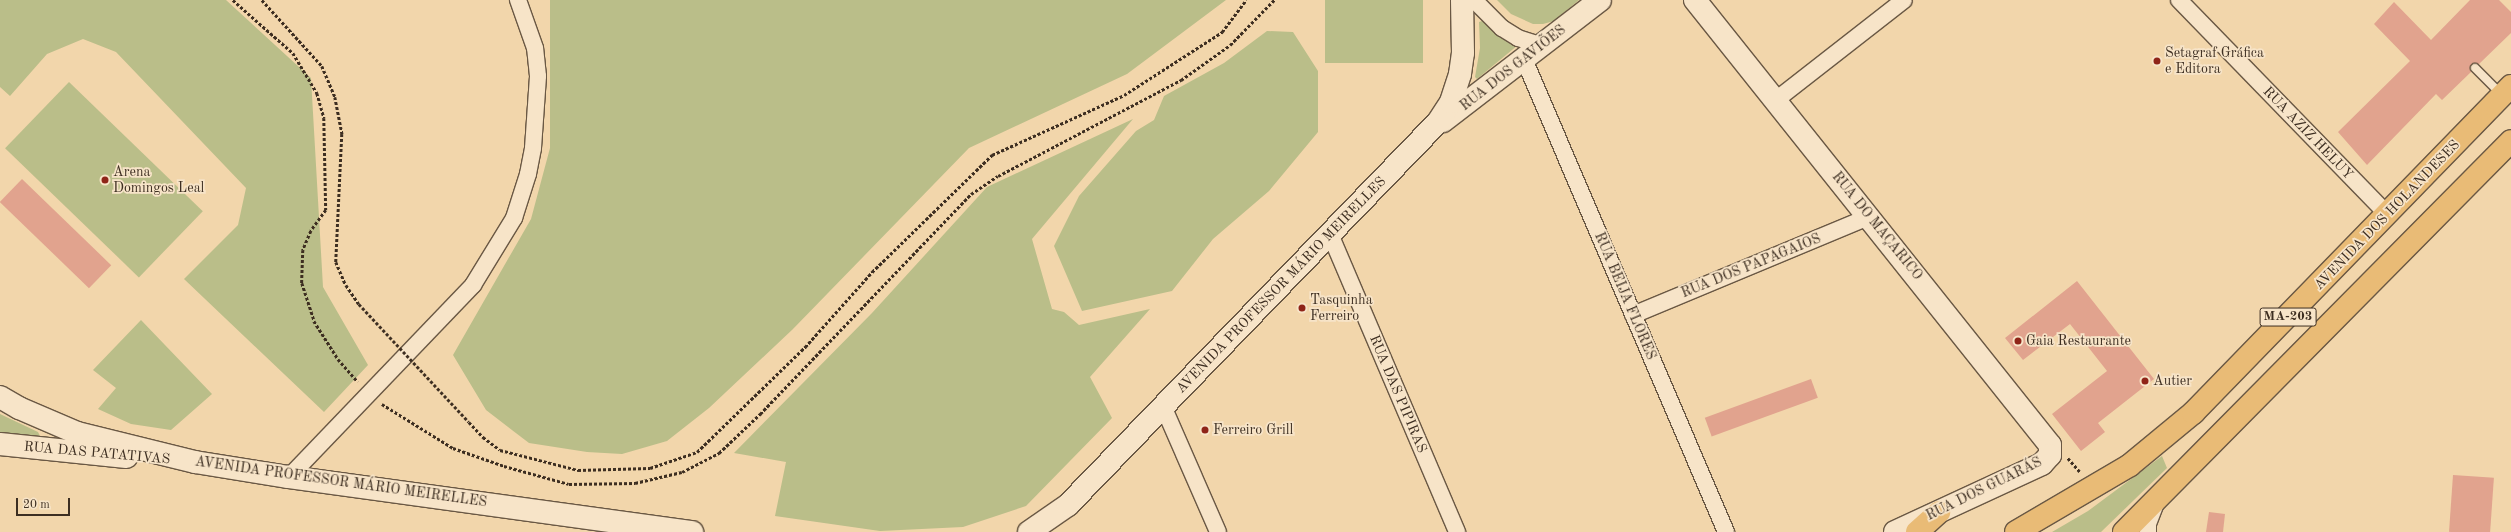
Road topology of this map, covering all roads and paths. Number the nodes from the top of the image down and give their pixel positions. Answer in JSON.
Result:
{"nodes":[{"id":1,"x":233,"y":0,"type":"edge"},
{"id":2,"x":262,"y":0,"type":"edge"},
{"id":3,"x":518,"y":0,"type":"edge"},
{"id":4,"x":1246,"y":0,"type":"edge"},
{"id":5,"x":1274,"y":0,"type":"edge"},
{"id":6,"x":1462,"y":0,"type":"edge"},
{"id":7,"x":1474,"y":0,"type":"edge"},
{"id":8,"x":1600,"y":0,"type":"edge"},
{"id":9,"x":1695,"y":0,"type":"edge"},
{"id":10,"x":1904,"y":0,"type":"edge"},
{"id":11,"x":2178,"y":0,"type":"edge"},
{"id":12,"x":1542,"y":46,"type":"junction"},
{"id":13,"x":1524,"y":59,"type":"junction"},
{"id":14,"x":2475,"y":68,"type":"dead end"},
{"id":15,"x":2507,"y":91,"type":"edge"},
{"id":16,"x":1776,"y":100,"type":"junction"},
{"id":17,"x":1425,"y":135,"type":"junction"},
{"id":18,"x":2511,"y":141,"type":"edge"},
{"id":19,"x":2388,"y":214,"type":"junction"},
{"id":20,"x":1869,"y":217,"type":"junction"},
{"id":21,"x":1330,"y":234,"type":"junction"},
{"id":22,"x":1633,"y":315,"type":"junction"},
{"id":23,"x":370,"y":395,"type":"junction"},
{"id":24,"x":0,"y":397,"type":"edge"},
{"id":25,"x":1163,"y":406,"type":"junction"},
{"id":26,"x":0,"y":444,"type":"edge"},
{"id":27,"x":2050,"y":455,"type":"junction"},
{"id":28,"x":195,"y":462,"type":"junction"},
{"id":29,"x":289,"y":477,"type":"junction"},
{"id":30,"x":2092,"y":489,"type":"junction"},
{"id":31,"x":2159,"y":498,"type":"junction"},
{"id":32,"x":1939,"y":512,"type":"junction"},
{"id":33,"x":568,"y":523,"type":"edge"},
{"id":34,"x":692,"y":532,"type":"edge"},
{"id":35,"x":1030,"y":532,"type":"edge"},
{"id":36,"x":1218,"y":532,"type":"edge"},
{"id":37,"x":1457,"y":532,"type":"edge"},
{"id":38,"x":1726,"y":532,"type":"edge"},
{"id":39,"x":1895,"y":532,"type":"edge"},
{"id":40,"x":1917,"y":532,"type":"edge"},
{"id":41,"x":2016,"y":532,"type":"edge"},
{"id":42,"x":2124,"y":532,"type":"edge"},
{"id":43,"x":2148,"y":532,"type":"edge"}],
"edges":[{"from":1,"to":23,"type":"path"},
{"from":2,"to":4,"type":"path","bridge":true},
{"from":3,"to":23,"type":"street"},
{"from":5,"to":23,"type":"path"},
{"from":6,"to":17,"type":"main road","name":"AVENIDA PROFESSOR MÁRIO MEIRELLES"},
{"from":7,"to":12,"type":"street"},
{"from":8,"to":12,"type":"main road","name":"RUA DOS GAVIÕES"},
{"from":9,"to":16,"type":"main road","name":"RUA DO MAÇARICO"},
{"from":10,"to":16,"type":"street"},
{"from":11,"to":19,"type":"street","name":"RUA AZIZ HELUY"},
{"from":12,"to":13,"type":"main road","name":"RUA DOS GAVIÕES"},
{"from":13,"to":17,"type":"main road","name":"RUA DOS GAVIÕES"},
{"from":13,"to":22,"type":"street","name":"RUA BEIJA FLORES"},
{"from":14,"to":15,"type":"lane"},
{"from":15,"to":19,"type":"main road","name":"AVENIDA DOS HOLANDESES","number":"MA-203"},
{"from":16,"to":20,"type":"main road","name":"RUA DO MAÇARICO"},
{"from":17,"to":21,"type":"main road","name":"AVENIDA PROFESSOR MÁRIO MEIRELLES"},
{"from":18,"to":31,"type":"main road","number":"MA-203"},
{"from":19,"to":30,"type":"main road","name":"AVENIDA DOS HOLANDESES","number":"MA-203"},
{"from":20,"to":22,"type":"street","name":"RUA DOS PAPAGAIOS"},
{"from":20,"to":27,"type":"main road","name":"RUA DO MAÇARICO"},
{"from":21,"to":25,"type":"main road","name":"AVENIDA PROFESSOR MÁRIO MEIRELLES"},
{"from":21,"to":37,"type":"street","name":"RUA DAS PIPIRAS"},
{"from":22,"to":38,"type":"street","name":"RUA BEIJA FLORES"},
{"from":23,"to":29,"type":"street"},
{"from":24,"to":28,"type":"main road","name":"AVENIDA PROFESSOR MÁRIO MEIRELLES"},
{"from":25,"to":35,"type":"main road","name":"AVENIDA PROFESSOR MÁRIO MEIRELLES"},
{"from":25,"to":36,"type":"street"},
{"from":26,"to":28,"type":"main road","name":"RUA DAS PATATIVAS"},
{"from":27,"to":30,"type":"path"},
{"from":27,"to":32,"type":"main road","name":"RUA DOS GUARÁS"},
{"from":28,"to":29,"type":"main road","name":"AVENIDA PROFESSOR MÁRIO MEIRELLES"},
{"from":29,"to":33,"type":"main road","name":"AVENIDA PROFESSOR MÁRIO MEIRELLES"},
{"from":30,"to":41,"type":"main road","name":"AVENIDA DOS HOLANDESES","number":"MA-203"},
{"from":31,"to":42,"type":"main road","number":"MA-203"},
{"from":31,"to":43,"type":"street"},
{"from":32,"to":39,"type":"main road","name":"RUA DOS GUARÁS"},
{"from":32,"to":40,"type":"main road"},
{"from":33,"to":34,"type":"main road","name":"AVENIDA PROFESSOR MÁRIO MEIRELLES"}]}
